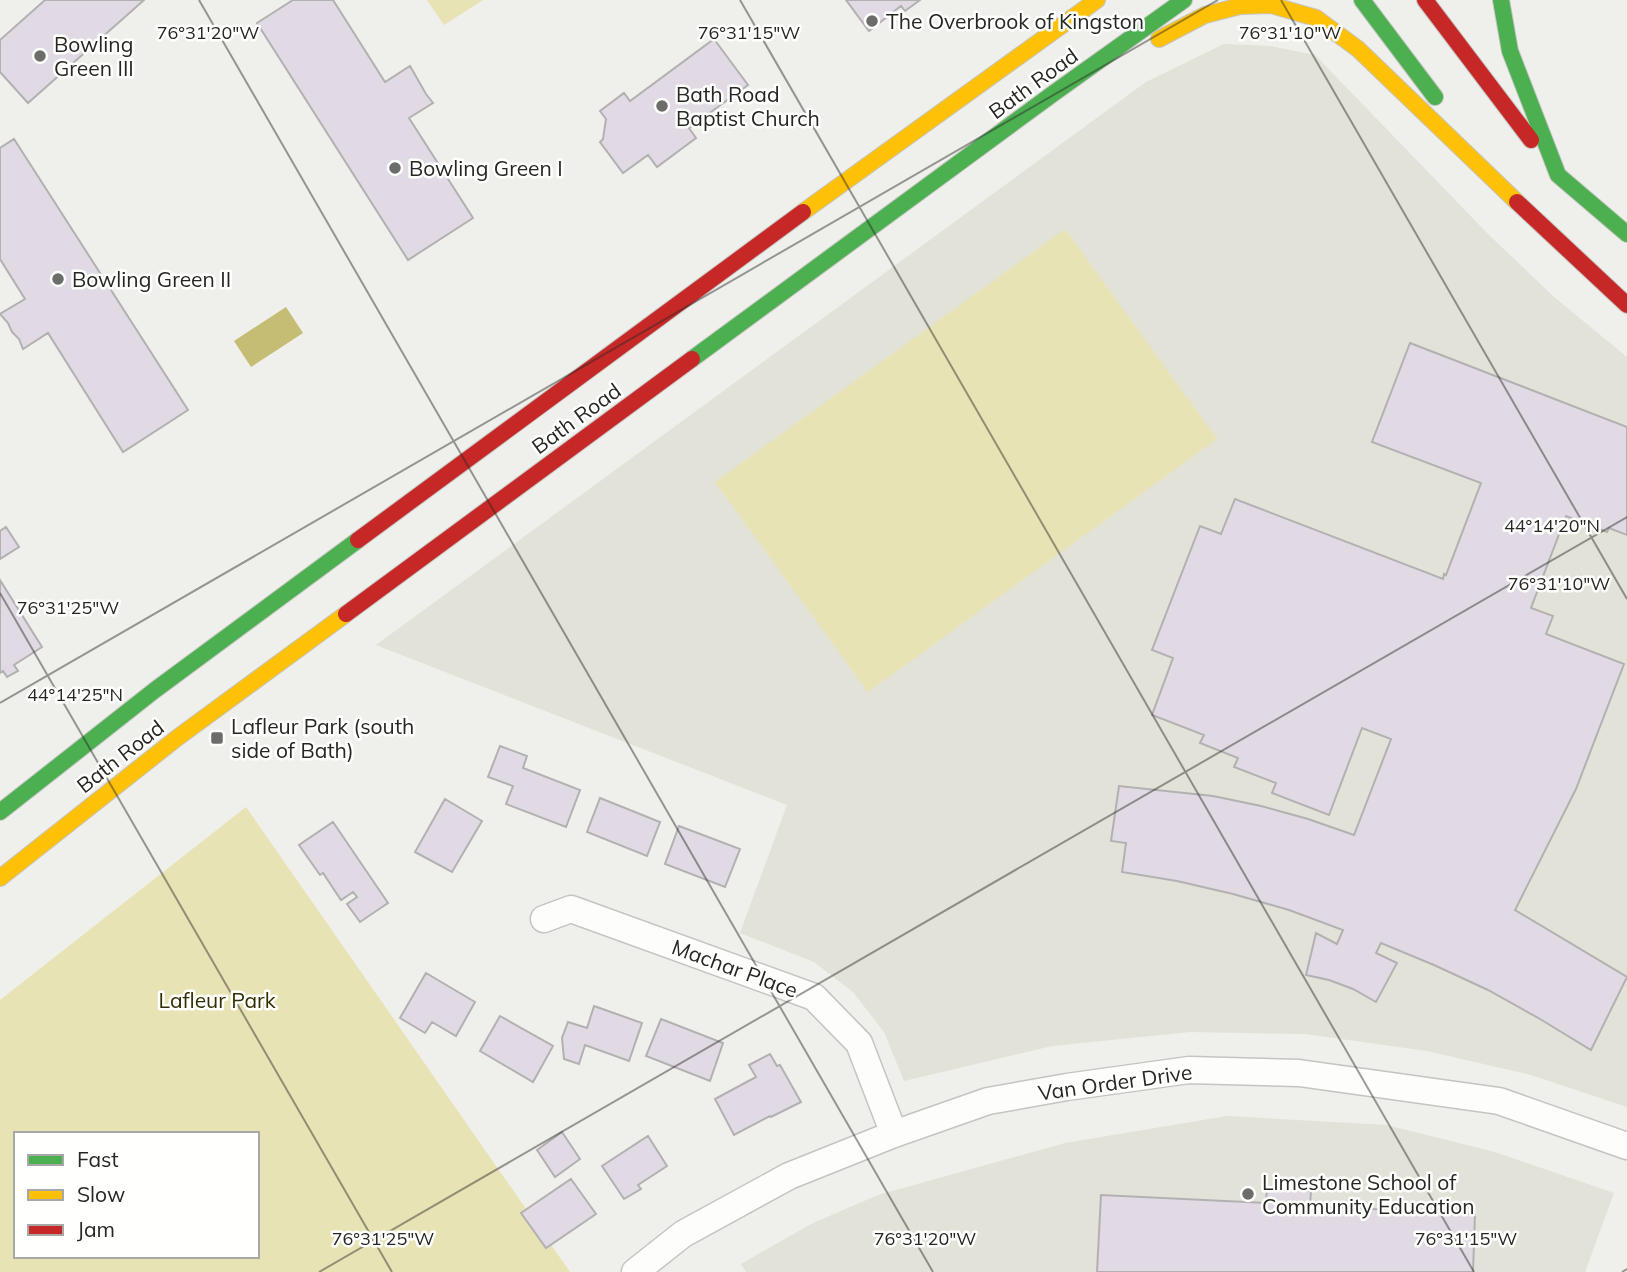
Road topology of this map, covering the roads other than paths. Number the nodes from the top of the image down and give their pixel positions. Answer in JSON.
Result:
{"nodes":[{"id":1,"x":1097,"y":0,"type":"edge"},
{"id":2,"x":1184,"y":0,"type":"edge"},
{"id":3,"x":1362,"y":0,"type":"edge"},
{"id":4,"x":1425,"y":0,"type":"edge"},
{"id":5,"x":1502,"y":0,"type":"edge"},
{"id":6,"x":1054,"y":93,"type":"junction"},
{"id":7,"x":1558,"y":175,"type":"junction"},
{"id":8,"x":1501,"y":186,"type":"junction"},
{"id":9,"x":1627,"y":234,"type":"edge"},
{"id":10,"x":1627,"y":305,"type":"edge"},
{"id":11,"x":0,"y":812,"type":"edge"},
{"id":12,"x":0,"y":878,"type":"edge"},
{"id":13,"x":544,"y":919,"type":"dead end"},
{"id":14,"x":894,"y":1134,"type":"junction"},
{"id":15,"x":1627,"y":1146,"type":"edge"},
{"id":16,"x":635,"y":1272,"type":"edge"}],
"edges":[{"from":1,"to":11,"type":"main road","name":"Bath Road"},
{"from":2,"to":6,"type":"main road","name":"Bath Road"},
{"from":3,"to":8,"type":"main road"},
{"from":4,"to":7,"type":"main road"},
{"from":5,"to":7,"type":"main road"},
{"from":6,"to":8,"type":"main road"},
{"from":6,"to":12,"type":"main road","name":"Bath Road"},
{"from":7,"to":9,"type":"main road"},
{"from":8,"to":10,"type":"main road"},
{"from":13,"to":14,"type":"street","name":"Machar Place"},
{"from":14,"to":15,"type":"street","name":"Van Order Drive"},
{"from":14,"to":16,"type":"street","name":"Van Order Drive"}]}
